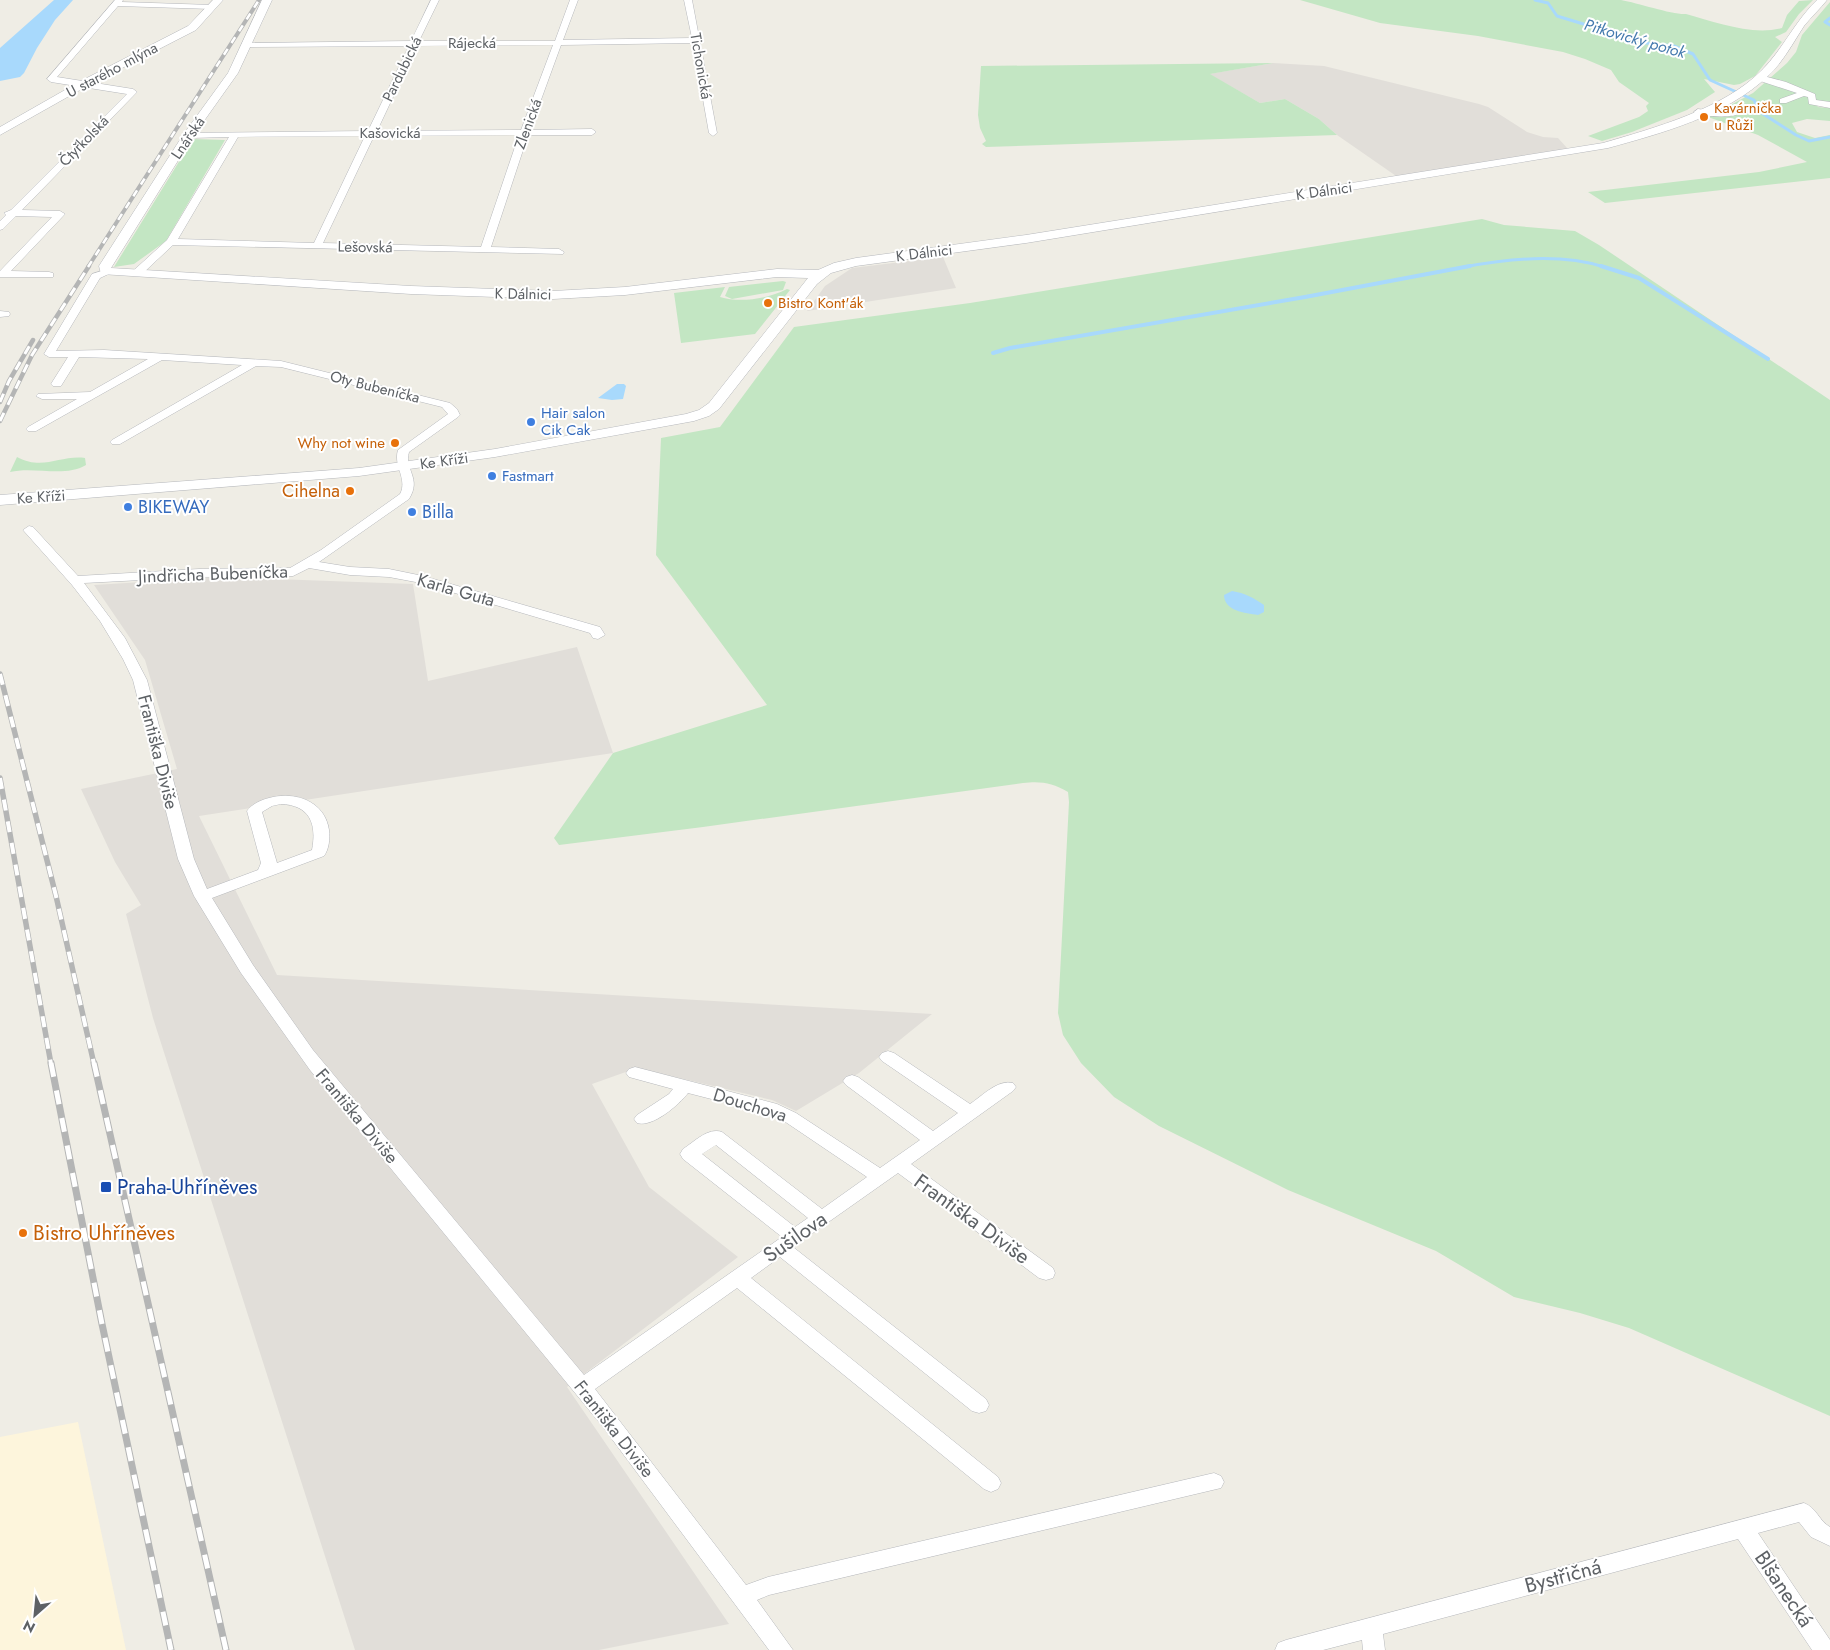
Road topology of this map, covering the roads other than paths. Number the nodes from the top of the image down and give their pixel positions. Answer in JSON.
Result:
{"nodes":[{"id":1,"x":267,"y":0,"type":"edge"},
{"id":2,"x":435,"y":0,"type":"edge"},
{"id":3,"x":574,"y":0,"type":"edge"},
{"id":4,"x":688,"y":0,"type":"edge"},
{"id":5,"x":1822,"y":0,"type":"edge"},
{"id":6,"x":117,"y":2,"type":"edge"},
{"id":7,"x":215,"y":4,"type":"edge"},
{"id":8,"x":698,"y":40,"type":"junction"},
{"id":9,"x":414,"y":43,"type":"junction"},
{"id":10,"x":558,"y":43,"type":"junction"},
{"id":11,"x":246,"y":45,"type":"junction"},
{"id":12,"x":1760,"y":78,"type":"junction"},
{"id":13,"x":84,"y":84,"type":"junction"},
{"id":14,"x":1804,"y":92,"type":"junction"},
{"id":15,"x":1783,"y":101,"type":"dead end"},
{"id":16,"x":1830,"y":105,"type":"edge"},
{"id":17,"x":1698,"y":112,"type":"junction"},
{"id":18,"x":1739,"y":112,"type":"dead end"},
{"id":19,"x":0,"y":132,"type":"edge"},
{"id":20,"x":592,"y":132,"type":"dead end"},
{"id":21,"x":524,"y":133,"type":"junction"},
{"id":22,"x":713,"y":133,"type":"dead end"},
{"id":23,"x":236,"y":134,"type":"junction"},
{"id":24,"x":371,"y":134,"type":"junction"},
{"id":25,"x":189,"y":135,"type":"junction"},
{"id":26,"x":0,"y":213,"type":"edge"},
{"id":27,"x":14,"y":213,"type":"junction"},
{"id":28,"x":0,"y":227,"type":"edge"},
{"id":29,"x":171,"y":242,"type":"junction"},
{"id":30,"x":317,"y":246,"type":"junction"},
{"id":31,"x":485,"y":250,"type":"junction"},
{"id":32,"x":559,"y":252,"type":"dead end"},
{"id":33,"x":108,"y":272,"type":"junction"},
{"id":34,"x":137,"y":273,"type":"junction"},
{"id":35,"x":1,"y":274,"type":"edge"},
{"id":36,"x":820,"y":274,"type":"junction"},
{"id":37,"x":49,"y":275,"type":"dead end"},
{"id":38,"x":76,"y":353,"type":"junction"},
{"id":39,"x":161,"y":356,"type":"junction"},
{"id":40,"x":255,"y":362,"type":"junction"},
{"id":41,"x":57,"y":384,"type":"dead end"},
{"id":42,"x":92,"y":395,"type":"junction"},
{"id":43,"x":42,"y":396,"type":"dead end"},
{"id":44,"x":32,"y":429,"type":"dead end"},
{"id":45,"x":423,"y":436,"type":"joint"},
{"id":46,"x":116,"y":442,"type":"dead end"},
{"id":47,"x":404,"y":467,"type":"junction"},
{"id":48,"x":0,"y":500,"type":"edge"},
{"id":49,"x":29,"y":530,"type":"dead end"},
{"id":50,"x":308,"y":564,"type":"junction"},
{"id":51,"x":76,"y":580,"type":"junction"},
{"id":52,"x":598,"y":635,"type":"dead end"},
{"id":53,"x":266,"y":872,"type":"junction"},
{"id":54,"x":202,"y":896,"type":"junction"},
{"id":55,"x":888,"y":1057,"type":"dead end"},
{"id":56,"x":634,"y":1073,"type":"dead end"},
{"id":57,"x":852,"y":1081,"type":"dead end"},
{"id":58,"x":684,"y":1086,"type":"junction"},
{"id":59,"x":1007,"y":1087,"type":"dead end"},
{"id":60,"x":971,"y":1113,"type":"junction"},
{"id":61,"x":643,"y":1118,"type":"dead end"},
{"id":62,"x":933,"y":1140,"type":"junction"},
{"id":63,"x":898,"y":1164,"type":"junction"},
{"id":64,"x":880,"y":1177,"type":"junction"},
{"id":65,"x":822,"y":1218,"type":"junction"},
{"id":66,"x":787,"y":1242,"type":"junction"},
{"id":67,"x":1046,"y":1274,"type":"dead end"},
{"id":68,"x":737,"y":1277,"type":"junction"},
{"id":69,"x":582,"y":1386,"type":"junction"},
{"id":70,"x":979,"y":1405,"type":"dead end"},
{"id":71,"x":1214,"y":1482,"type":"dead end"},
{"id":72,"x":991,"y":1483,"type":"dead end"},
{"id":73,"x":1743,"y":1528,"type":"junction"},
{"id":74,"x":1830,"y":1537,"type":"edge"},
{"id":75,"x":742,"y":1596,"type":"junction"},
{"id":76,"x":1371,"y":1627,"type":"junction"},
{"id":77,"x":782,"y":1650,"type":"edge"},
{"id":78,"x":1286,"y":1650,"type":"edge"},
{"id":79,"x":1374,"y":1650,"type":"edge"},
{"id":80,"x":1824,"y":1650,"type":"edge"}],
"edges":[{"from":1,"to":11,"type":"street","name":"Lnářská"},
{"from":2,"to":9,"type":"street","name":"Pardubická"},
{"from":3,"to":10,"type":"street","name":"Zlenická"},
{"from":4,"to":8,"type":"street","name":"Tichonická"},
{"from":5,"to":12,"type":"street","name":"K Dálnici"},
{"from":6,"to":7,"type":"street"},
{"from":6,"to":13,"type":"street"},
{"from":7,"to":13,"type":"street","name":"U starého mlýna"},
{"from":8,"to":10,"type":"street","name":"Rájecká"},
{"from":8,"to":22,"type":"street","name":"Tichonická"},
{"from":9,"to":10,"type":"street","name":"Rájecká"},
{"from":9,"to":11,"type":"street","name":"Rájecká"},
{"from":9,"to":24,"type":"street","name":"Pardubická"},
{"from":10,"to":21,"type":"street","name":"Zlenická"},
{"from":11,"to":25,"type":"street","name":"Lnářská"},
{"from":12,"to":14,"type":"street"},
{"from":12,"to":17,"type":"street","name":"K Dálnici"},
{"from":13,"to":19,"type":"street","name":"U starého mlýna"},
{"from":13,"to":27,"type":"street","name":"Čtyřkolská"},
{"from":14,"to":15,"type":"street"},
{"from":14,"to":16,"type":"street"},
{"from":17,"to":18,"type":"street"},
{"from":17,"to":36,"type":"street","name":"K Dálnici"},
{"from":20,"to":21,"type":"street","name":"Kašovická"},
{"from":21,"to":24,"type":"street","name":"Kašovická"},
{"from":21,"to":31,"type":"street","name":"Zlenická"},
{"from":23,"to":24,"type":"street","name":"Kašovická"},
{"from":23,"to":25,"type":"street","name":"Kašovická"},
{"from":23,"to":29,"type":"street"},
{"from":24,"to":30,"type":"street","name":"Pardubická"},
{"from":25,"to":33,"type":"street","name":"Lnářská"},
{"from":26,"to":27,"type":"street"},
{"from":27,"to":28,"type":"street","name":"Čtyřkolská"},
{"from":27,"to":35,"type":"street"},
{"from":29,"to":30,"type":"street","name":"Lešovská"},
{"from":29,"to":34,"type":"street"},
{"from":30,"to":31,"type":"street","name":"Lešovská"},
{"from":31,"to":32,"type":"street","name":"Lešovská"},
{"from":33,"to":34,"type":"street","name":"K Dálnici"},
{"from":33,"to":38,"type":"street","name":"Oty Bubeníčka"},
{"from":34,"to":36,"type":"street","name":"K Dálnici"},
{"from":35,"to":37,"type":"street"},
{"from":36,"to":47,"type":"street","name":"Ke Kříži"},
{"from":38,"to":39,"type":"street","name":"Oty Bubeníčka"},
{"from":38,"to":41,"type":"street"},
{"from":39,"to":40,"type":"street","name":"Oty Bubeníčka"},
{"from":39,"to":42,"type":"street"},
{"from":40,"to":45,"type":"street","name":"Oty Bubeníčka"},
{"from":40,"to":46,"type":"street"},
{"from":42,"to":43,"type":"street"},
{"from":42,"to":44,"type":"street"},
{"from":45,"to":47,"type":"street","name":"Jindřicha Bubeníčka"},
{"from":47,"to":48,"type":"street","name":"Ke Kříži"},
{"from":47,"to":50,"type":"street","name":"Jindřicha Bubeníčka"},
{"from":49,"to":51,"type":"street","name":"Františka Diviše"},
{"from":50,"to":51,"type":"street","name":"Jindřicha Bubeníčka"},
{"from":50,"to":52,"type":"street","name":"Karla Guta"},
{"from":51,"to":54,"type":"street","name":"Františka Diviše"},
{"from":53,"to":53,"type":"street"},
{"from":53,"to":54,"type":"street"},
{"from":54,"to":69,"type":"street","name":"Františka Diviše"},
{"from":55,"to":60,"type":"street"},
{"from":56,"to":58,"type":"street","name":"Douchova"},
{"from":57,"to":62,"type":"street"},
{"from":58,"to":61,"type":"street"},
{"from":58,"to":64,"type":"street","name":"Douchova"},
{"from":59,"to":60,"type":"street","name":"Sušilova"},
{"from":60,"to":62,"type":"street","name":"Sušilova"},
{"from":62,"to":63,"type":"street","name":"Sušilova"},
{"from":63,"to":64,"type":"street","name":"Sušilova"},
{"from":63,"to":67,"type":"street","name":"Františka Diviše"},
{"from":64,"to":65,"type":"street","name":"Sušilova"},
{"from":65,"to":66,"type":"street","name":"Sušilova"},
{"from":65,"to":66,"type":"street"},
{"from":66,"to":68,"type":"street","name":"Sušilova"},
{"from":66,"to":70,"type":"street"},
{"from":68,"to":69,"type":"street","name":"Sušilova"},
{"from":68,"to":72,"type":"street"},
{"from":69,"to":75,"type":"street","name":"Františka Diviše"},
{"from":71,"to":75,"type":"street"},
{"from":73,"to":74,"type":"street","name":"Bystřičná"},
{"from":73,"to":76,"type":"street","name":"Bystřičná"},
{"from":73,"to":80,"type":"street","name":"Blšanecká"},
{"from":75,"to":77,"type":"street","name":"Františka Diviše"},
{"from":76,"to":78,"type":"street","name":"Bystřičná"},
{"from":76,"to":79,"type":"street"}]}
